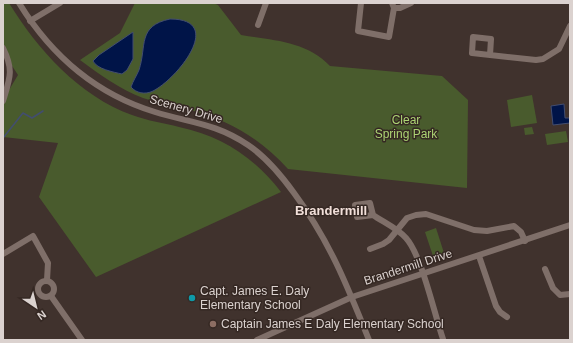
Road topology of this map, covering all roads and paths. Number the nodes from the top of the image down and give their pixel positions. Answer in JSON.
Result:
{"nodes":[{"id":1,"x":19,"y":3,"type":"edge"},
{"id":2,"x":60,"y":3,"type":"edge"},
{"id":3,"x":266,"y":3,"type":"edge"},
{"id":4,"x":361,"y":3,"type":"edge"},
{"id":5,"x":411,"y":3,"type":"edge"},
{"id":6,"x":393,"y":6,"type":"edge"},
{"id":7,"x":30,"y":21,"type":"junction"},
{"id":8,"x":258,"y":25,"type":"dead end"},
{"id":9,"x":570,"y":26,"type":"edge"},
{"id":10,"x":569,"y":33,"type":"edge"},
{"id":11,"x":3,"y":48,"type":"edge"},
{"id":12,"x":490,"y":55,"type":"dead end"},
{"id":13,"x":3,"y":101,"type":"edge"},
{"id":14,"x":372,"y":215,"type":"dead end"},
{"id":15,"x":570,"y":225,"type":"edge"},
{"id":16,"x":397,"y":231,"type":"junction"},
{"id":17,"x":525,"y":241,"type":"junction"},
{"id":18,"x":370,"y":249,"type":"dead end"},
{"id":19,"x":3,"y":254,"type":"edge"},
{"id":20,"x":479,"y":256,"type":"junction"},
{"id":21,"x":545,"y":269,"type":"dead end"},
{"id":22,"x":422,"y":274,"type":"junction"},
{"id":23,"x":47,"y":280,"type":"junction"},
{"id":24,"x":570,"y":294,"type":"edge"},
{"id":25,"x":51,"y":296,"type":"junction"},
{"id":26,"x":352,"y":297,"type":"junction"},
{"id":27,"x":507,"y":317,"type":"dead end"},
{"id":28,"x":443,"y":339,"type":"dead end"},
{"id":29,"x":82,"y":340,"type":"edge"},
{"id":30,"x":259,"y":340,"type":"edge"},
{"id":31,"x":369,"y":340,"type":"edge"}],
"edges":[{"from":1,"to":7,"type":"street","name":"Scenery Drive"},
{"from":2,"to":7,"type":"street"},
{"from":3,"to":8,"type":"street"},
{"from":4,"to":6,"type":"street"},
{"from":5,"to":6,"type":"street"},
{"from":7,"to":26,"type":"street","name":"Scenery Drive"},
{"from":9,"to":10,"type":"street"},
{"from":10,"to":12,"type":"street"},
{"from":11,"to":13,"type":"street"},
{"from":14,"to":16,"type":"street"},
{"from":15,"to":17,"type":"street","name":"Brandermill Drive"},
{"from":16,"to":17,"type":"street"},
{"from":16,"to":18,"type":"street"},
{"from":16,"to":22,"type":"street"},
{"from":17,"to":20,"type":"street","name":"Brandermill Drive"},
{"from":19,"to":23,"type":"street"},
{"from":20,"to":22,"type":"street","name":"Brandermill Drive"},
{"from":20,"to":27,"type":"street"},
{"from":21,"to":24,"type":"street"},
{"from":22,"to":26,"type":"street","name":"Brandermill Drive"},
{"from":22,"to":28,"type":"street"},
{"from":23,"to":25,"type":"street"},
{"from":23,"to":25,"type":"street"},
{"from":25,"to":29,"type":"street"},
{"from":26,"to":30,"type":"street","name":"Brandermill Drive"},
{"from":26,"to":31,"type":"street","name":"Scenery Drive"}]}
